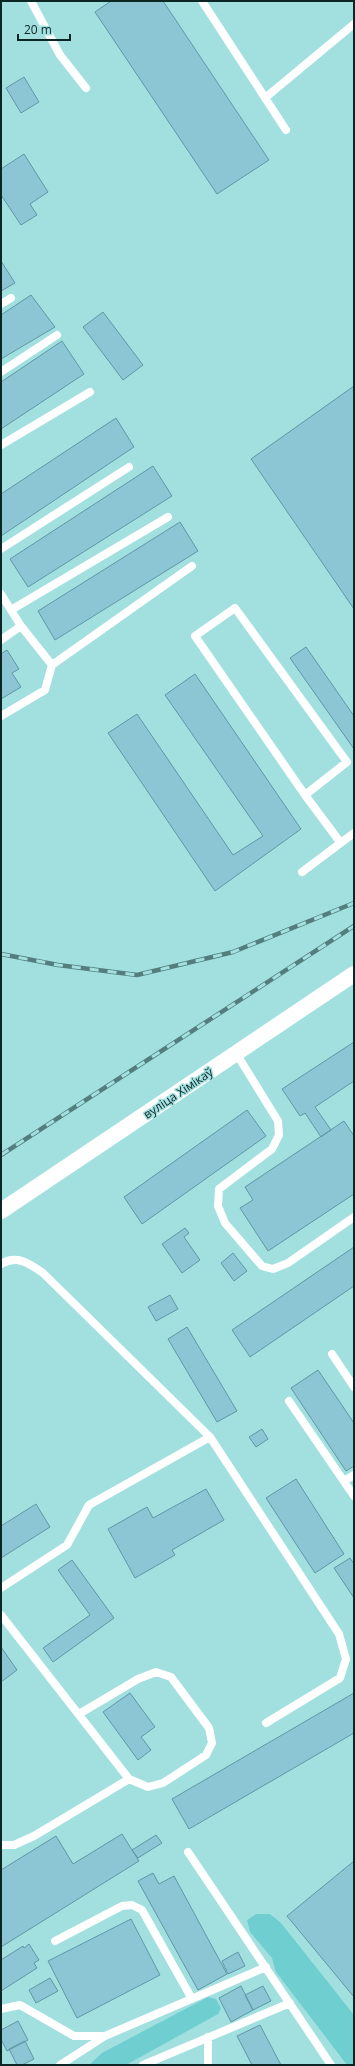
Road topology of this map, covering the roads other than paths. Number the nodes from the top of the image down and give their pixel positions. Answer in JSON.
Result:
{"nodes":[{"id":1,"x":31,"y":1,"type":"edge"},
{"id":2,"x":202,"y":1,"type":"edge"},
{"id":3,"x":354,"y":24,"type":"edge"},
{"id":4,"x":86,"y":88,"type":"dead end"},
{"id":5,"x":265,"y":98,"type":"junction"},
{"id":6,"x":286,"y":130,"type":"dead end"},
{"id":7,"x":11,"y":298,"type":"dead end"},
{"id":8,"x":1,"y":304,"type":"edge"},
{"id":9,"x":57,"y":335,"type":"dead end"},
{"id":10,"x":1,"y":372,"type":"edge"},
{"id":11,"x":90,"y":392,"type":"dead end"},
{"id":12,"x":1,"y":444,"type":"edge"},
{"id":13,"x":128,"y":467,"type":"dead end"},
{"id":14,"x":168,"y":518,"type":"dead end"},
{"id":15,"x":1,"y":550,"type":"edge"},
{"id":16,"x":192,"y":566,"type":"dead end"},
{"id":17,"x":1,"y":594,"type":"edge"},
{"id":18,"x":11,"y":610,"type":"junction"},
{"id":19,"x":21,"y":626,"type":"junction"},
{"id":20,"x":1,"y":640,"type":"edge"},
{"id":21,"x":52,"y":665,"type":"junction"},
{"id":22,"x":1,"y":716,"type":"edge"},
{"id":23,"x":305,"y":795,"type":"junction"},
{"id":24,"x":354,"y":833,"type":"edge"},
{"id":25,"x":340,"y":842,"type":"junction"},
{"id":26,"x":302,"y":872,"type":"dead end"},
{"id":27,"x":354,"y":974,"type":"edge"},
{"id":28,"x":236,"y":1053,"type":"junction"},
{"id":29,"x":1,"y":1211,"type":"edge"},
{"id":30,"x":354,"y":1217,"type":"edge"},
{"id":31,"x":1,"y":1264,"type":"edge"},
{"id":32,"x":332,"y":1354,"type":"dead end"},
{"id":33,"x":354,"y":1387,"type":"edge"},
{"id":34,"x":289,"y":1401,"type":"dead end"},
{"id":35,"x":210,"y":1437,"type":"junction"},
{"id":36,"x":354,"y":1475,"type":"edge"},
{"id":37,"x":344,"y":1481,"type":"junction"},
{"id":38,"x":354,"y":1496,"type":"edge"},
{"id":39,"x":1,"y":1588,"type":"edge"},
{"id":40,"x":1,"y":1615,"type":"edge"},
{"id":41,"x":79,"y":1714,"type":"junction"},
{"id":42,"x":266,"y":1723,"type":"dead end"},
{"id":43,"x":129,"y":1779,"type":"junction"},
{"id":44,"x":1,"y":1845,"type":"edge"},
{"id":45,"x":188,"y":1852,"type":"dead end"},
{"id":46,"x":55,"y":1941,"type":"dead end"},
{"id":47,"x":266,"y":1967,"type":"junction"},
{"id":48,"x":192,"y":1999,"type":"junction"},
{"id":49,"x":290,"y":2003,"type":"junction"},
{"id":50,"x":1,"y":2009,"type":"edge"},
{"id":51,"x":105,"y":2036,"type":"junction"},
{"id":52,"x":208,"y":2037,"type":"junction"},
{"id":53,"x":60,"y":2065,"type":"edge"},
{"id":54,"x":143,"y":2065,"type":"edge"},
{"id":55,"x":208,"y":2065,"type":"edge"},
{"id":56,"x":331,"y":2065,"type":"edge"}],
"edges":[{"from":1,"to":4,"type":"lane"},
{"from":2,"to":5,"type":"lane"},
{"from":3,"to":5,"type":"lane"},
{"from":5,"to":6,"type":"lane"},
{"from":7,"to":8,"type":"lane"},
{"from":9,"to":10,"type":"lane"},
{"from":11,"to":12,"type":"lane"},
{"from":13,"to":15,"type":"lane"},
{"from":14,"to":18,"type":"lane"},
{"from":16,"to":21,"type":"lane"},
{"from":17,"to":18,"type":"lane"},
{"from":18,"to":19,"type":"lane"},
{"from":19,"to":20,"type":"lane"},
{"from":19,"to":21,"type":"lane"},
{"from":21,"to":22,"type":"lane"},
{"from":23,"to":23,"type":"lane"},
{"from":23,"to":25,"type":"lane"},
{"from":24,"to":25,"type":"lane"},
{"from":25,"to":26,"type":"lane"},
{"from":27,"to":28,"type":"street","name":"вуліца Хімікаў"},
{"from":28,"to":29,"type":"street","name":"вуліца Хімікаў"},
{"from":28,"to":30,"type":"lane"},
{"from":31,"to":35,"type":"lane"},
{"from":32,"to":33,"type":"lane"},
{"from":34,"to":37,"type":"lane"},
{"from":35,"to":39,"type":"lane"},
{"from":35,"to":42,"type":"lane"},
{"from":36,"to":37,"type":"lane"},
{"from":37,"to":38,"type":"lane"},
{"from":40,"to":41,"type":"lane"},
{"from":41,"to":43,"type":"lane"},
{"from":41,"to":43,"type":"lane"},
{"from":43,"to":44,"type":"lane"},
{"from":45,"to":47,"type":"lane"},
{"from":46,"to":48,"type":"lane"},
{"from":47,"to":48,"type":"lane"},
{"from":47,"to":49,"type":"lane"},
{"from":48,"to":51,"type":"lane"},
{"from":49,"to":52,"type":"lane"},
{"from":49,"to":56,"type":"lane"},
{"from":50,"to":51,"type":"lane"},
{"from":51,"to":53,"type":"lane"},
{"from":52,"to":54,"type":"lane"},
{"from":52,"to":55,"type":"lane"}]}
